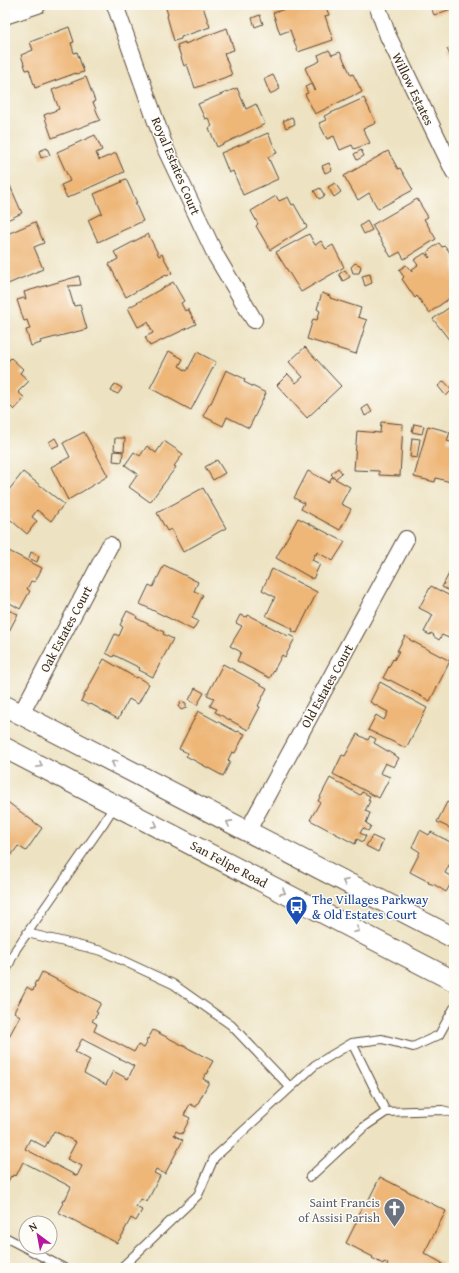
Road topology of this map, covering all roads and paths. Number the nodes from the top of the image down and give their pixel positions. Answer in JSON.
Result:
{"nodes":[{"id":1,"x":38,"y":5,"type":"edge"},
{"id":2,"x":115,"y":5,"type":"edge"},
{"id":3,"x":376,"y":5,"type":"edge"},
{"id":4,"x":5,"y":16,"type":"edge"},
{"id":5,"x":454,"y":172,"type":"edge"},
{"id":6,"x":254,"y":320,"type":"dead end"},
{"id":7,"x":406,"y":539,"type":"dead end"},
{"id":8,"x":110,"y":544,"type":"dead end"},
{"id":9,"x":13,"y":710,"type":"edge"},
{"id":10,"x":5,"y":748,"type":"edge"},
{"id":11,"x":115,"y":804,"type":"junction"},
{"id":12,"x":247,"y":832,"type":"junction"},
{"id":13,"x":27,"y":933,"type":"junction"},
{"id":14,"x":454,"y":938,"type":"edge"},
{"id":15,"x":5,"y":973,"type":"edge"},
{"id":16,"x":454,"y":981,"type":"edge"},
{"id":17,"x":454,"y":1008,"type":"edge"},
{"id":18,"x":352,"y":1043,"type":"junction"},
{"id":19,"x":290,"y":1087,"type":"junction"},
{"id":20,"x":386,"y":1112,"type":"junction"},
{"id":21,"x":454,"y":1113,"type":"edge"},
{"id":22,"x":310,"y":1177,"type":"dead end"},
{"id":23,"x":5,"y":1237,"type":"edge"},
{"id":24,"x":64,"y":1268,"type":"edge"},
{"id":25,"x":121,"y":1268,"type":"edge"}],
"edges":[{"from":1,"to":4,"type":"street"},
{"from":2,"to":6,"type":"street","name":"Royal Estates Court"},
{"from":3,"to":5,"type":"street","name":"Willow Estates"},
{"from":7,"to":12,"type":"street","name":"Old Estates Court"},
{"from":8,"to":9,"type":"street","name":"Oak Estates Court"},
{"from":12,"to":9,"type":"street","one_way":true},
{"from":10,"to":11,"type":"street","name":"San Felipe Road","one_way":true},
{"from":11,"to":13,"type":"lane"},
{"from":11,"to":16,"type":"street","name":"San Felipe Road","one_way":true},
{"from":14,"to":12,"type":"street","one_way":true},
{"from":13,"to":15,"type":"lane"},
{"from":13,"to":19,"type":"lane"},
{"from":17,"to":18,"type":"lane"},
{"from":18,"to":19,"type":"lane"},
{"from":18,"to":20,"type":"lane"},
{"from":19,"to":25,"type":"lane"},
{"from":20,"to":21,"type":"lane"},
{"from":20,"to":22,"type":"lane"},
{"from":23,"to":24,"type":"lane"}]}
